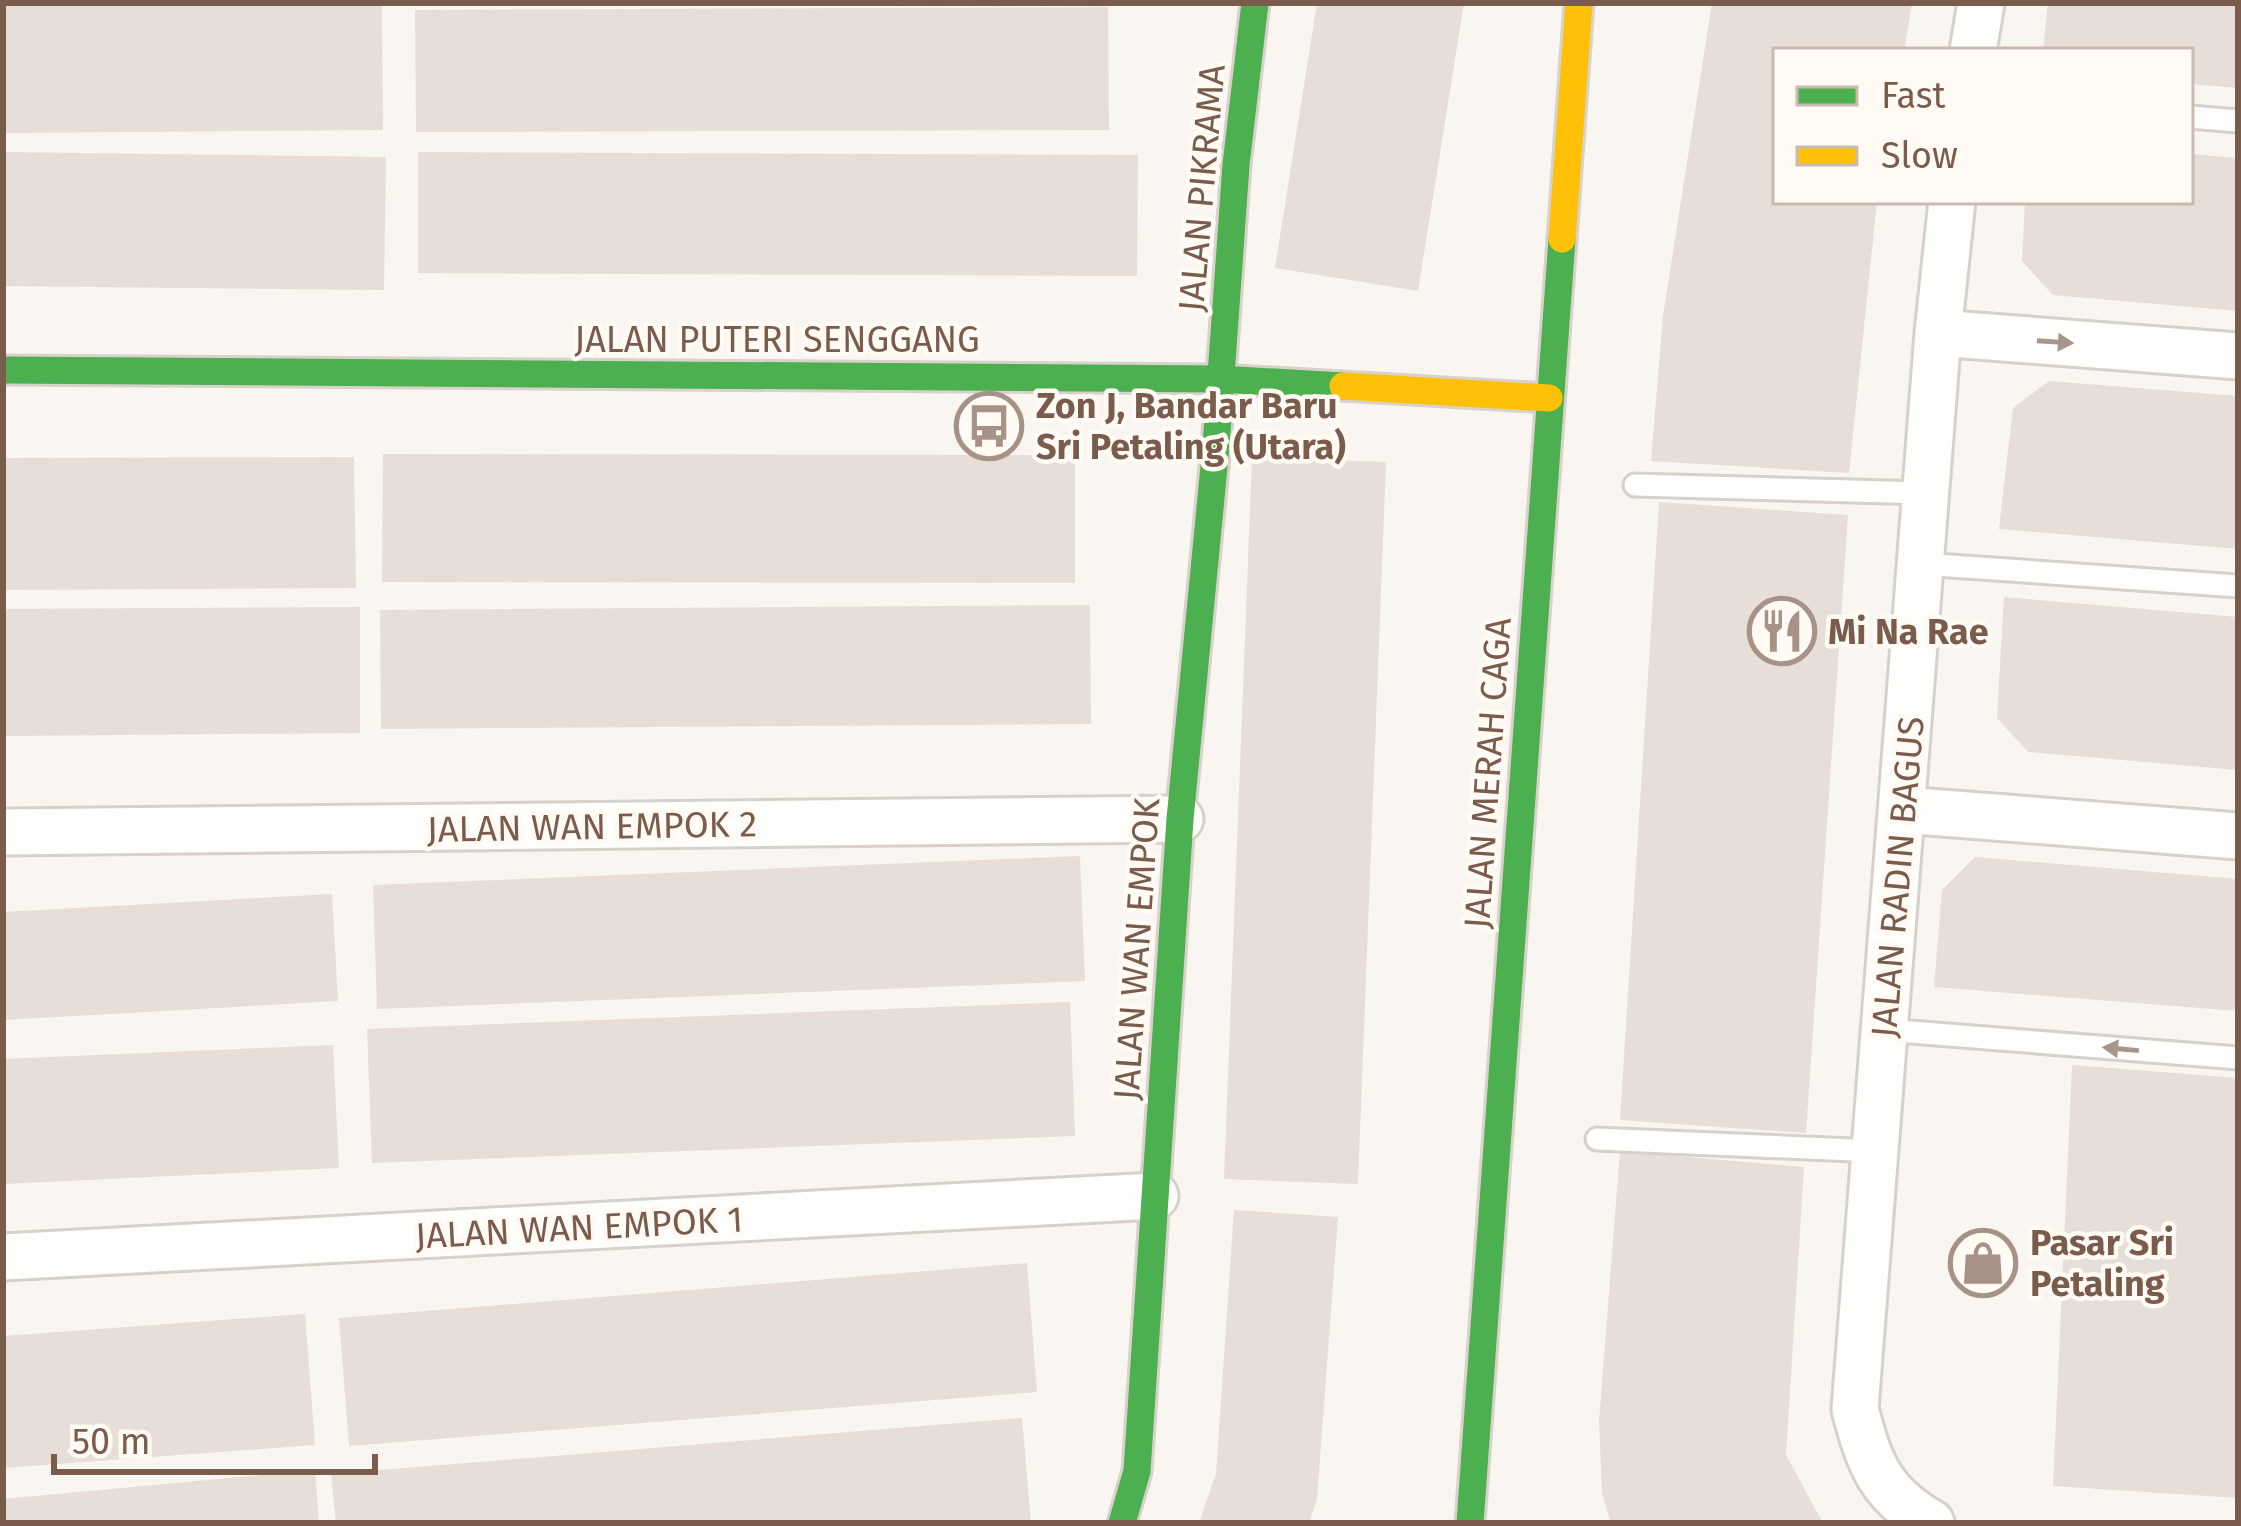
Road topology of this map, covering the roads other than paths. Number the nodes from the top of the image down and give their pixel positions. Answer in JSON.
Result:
{"nodes":[{"id":1,"x":1255,"y":3,"type":"edge"},
{"id":2,"x":1981,"y":3,"type":"edge"},
{"id":3,"x":1580,"y":12,"type":"edge"},
{"id":4,"x":1973,"y":48,"type":"edge"},
{"id":5,"x":2193,"y":117,"type":"edge"},
{"id":6,"x":2238,"y":121,"type":"edge"},
{"id":7,"x":1952,"y":204,"type":"edge"},
{"id":8,"x":1938,"y":332,"type":"junction"},
{"id":9,"x":2238,"y":356,"type":"edge"},
{"id":10,"x":3,"y":370,"type":"edge"},
{"id":11,"x":1220,"y":379,"type":"junction"},
{"id":12,"x":1549,"y":398,"type":"junction"},
{"id":13,"x":1635,"y":485,"type":"dead end"},
{"id":14,"x":1926,"y":493,"type":"junction"},
{"id":15,"x":1921,"y":564,"type":"junction"},
{"id":16,"x":2238,"y":586,"type":"edge"},
{"id":17,"x":1903,"y":810,"type":"junction"},
{"id":18,"x":1180,"y":819,"type":"junction"},
{"id":19,"x":3,"y":832,"type":"edge"},
{"id":20,"x":2238,"y":836,"type":"edge"},
{"id":21,"x":1885,"y":1030,"type":"junction"},
{"id":22,"x":2238,"y":1058,"type":"edge"},
{"id":23,"x":1597,"y":1139,"type":"dead end"},
{"id":24,"x":1876,"y":1151,"type":"junction"},
{"id":25,"x":1155,"y":1196,"type":"junction"},
{"id":26,"x":3,"y":1257,"type":"edge"},
{"id":27,"x":1122,"y":1523,"type":"edge"},
{"id":28,"x":1470,"y":1523,"type":"edge"},
{"id":29,"x":1931,"y":1523,"type":"edge"}],
"edges":[{"from":1,"to":11,"type":"street","name":"JALAN PIKRAMA"},
{"from":2,"to":4,"type":"street"},
{"from":3,"to":12,"type":"street","name":"JALAN MERAH CAGA"},
{"from":5,"to":6,"type":"lane"},
{"from":7,"to":8,"type":"street","name":"JALAN RADIN BAGUS"},
{"from":8,"to":9,"type":"street","one_way":true},
{"from":8,"to":14,"type":"street","name":"JALAN RADIN BAGUS"},
{"from":10,"to":11,"type":"street","name":"JALAN PUTERI SENGGANG"},
{"from":11,"to":12,"type":"street","name":"JALAN PUTERI SENGGANG"},
{"from":11,"to":18,"type":"street","name":"JALAN WAN EMPOK"},
{"from":12,"to":28,"type":"street","name":"JALAN MERAH CAGA"},
{"from":13,"to":14,"type":"lane"},
{"from":14,"to":15,"type":"street","name":"JALAN RADIN BAGUS"},
{"from":15,"to":16,"type":"lane"},
{"from":15,"to":17,"type":"street","name":"JALAN RADIN BAGUS"},
{"from":17,"to":20,"type":"street"},
{"from":17,"to":21,"type":"street","name":"JALAN RADIN BAGUS"},
{"from":18,"to":19,"type":"street","name":"JALAN WAN EMPOK 2"},
{"from":18,"to":25,"type":"street","name":"JALAN WAN EMPOK"},
{"from":22,"to":21,"type":"lane","one_way":true},
{"from":21,"to":24,"type":"street","name":"JALAN RADIN BAGUS"},
{"from":23,"to":24,"type":"lane"},
{"from":24,"to":29,"type":"street","name":"JALAN RADIN BAGUS"},
{"from":25,"to":26,"type":"street","name":"JALAN WAN EMPOK 1"},
{"from":25,"to":27,"type":"street","name":"JALAN WAN EMPOK"}]}
